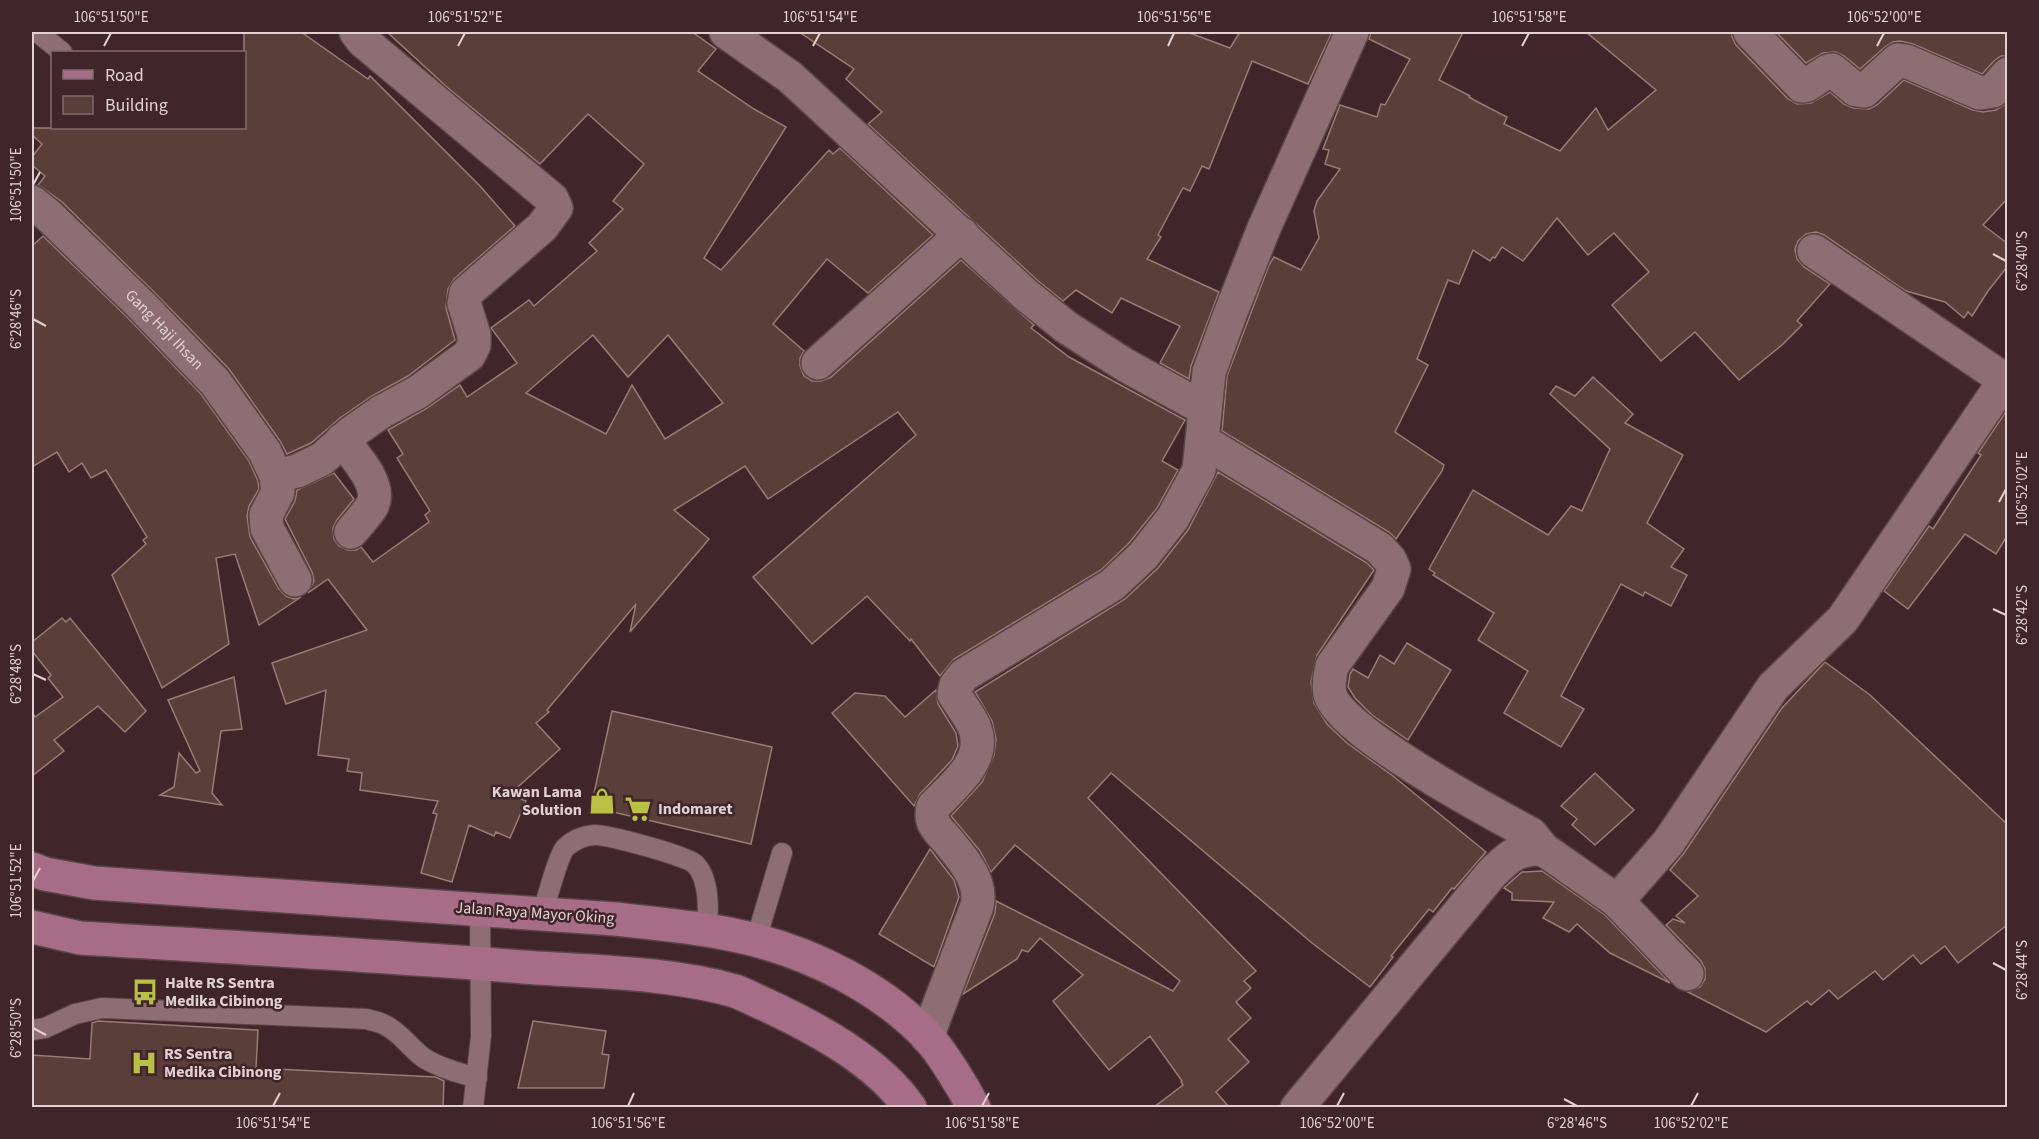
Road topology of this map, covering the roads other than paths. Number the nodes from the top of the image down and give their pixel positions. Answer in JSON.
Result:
{"nodes":[{"id":1,"x":37,"y":32,"type":"edge"},
{"id":2,"x":356,"y":32,"type":"edge"},
{"id":3,"x":726,"y":32,"type":"edge"},
{"id":4,"x":1352,"y":32,"type":"edge"},
{"id":5,"x":1750,"y":32,"type":"edge"},
{"id":6,"x":61,"y":51,"type":"edge"},
{"id":7,"x":2007,"y":74,"type":"edge"},
{"id":8,"x":32,"y":202,"type":"edge"},
{"id":9,"x":962,"y":234,"type":"junction"},
{"id":10,"x":1814,"y":250,"type":"dead end"},
{"id":11,"x":818,"y":363,"type":"dead end"},
{"id":12,"x":1205,"y":409,"type":"junction"},
{"id":13,"x":342,"y":440,"type":"junction"},
{"id":14,"x":1203,"y":441,"type":"junction"},
{"id":15,"x":276,"y":476,"type":"junction"},
{"id":16,"x":351,"y":532,"type":"dead end"},
{"id":17,"x":295,"y":580,"type":"dead end"},
{"id":18,"x":1543,"y":849,"type":"junction"},
{"id":19,"x":782,"y":853,"type":"dead end"},
{"id":20,"x":32,"y":869,"type":"edge"},
{"id":21,"x":1617,"y":901,"type":"junction"},
{"id":22,"x":480,"y":909,"type":"junction"},
{"id":23,"x":542,"y":913,"type":"junction"},
{"id":24,"x":32,"y":927,"type":"edge"},
{"id":25,"x":706,"y":931,"type":"junction"},
{"id":26,"x":756,"y":940,"type":"junction"},
{"id":27,"x":479,"y":963,"type":"junction"},
{"id":28,"x":1687,"y":974,"type":"dead end"},
{"id":29,"x":32,"y":1030,"type":"edge"},
{"id":30,"x":927,"y":1037,"type":"junction"},
{"id":31,"x":477,"y":1078,"type":"junction"},
{"id":32,"x":907,"y":1106,"type":"edge"},
{"id":33,"x":473,"y":1107,"type":"edge"},
{"id":34,"x":974,"y":1107,"type":"edge"},
{"id":35,"x":1297,"y":1107,"type":"edge"}],
"edges":[{"from":1,"to":6,"type":"lane"},
{"from":2,"to":13,"type":"street"},
{"from":3,"to":9,"type":"street"},
{"from":4,"to":12,"type":"street"},
{"from":5,"to":7,"type":"street"},
{"from":8,"to":15,"type":"street","name":"Gang Haji Ihsan"},
{"from":9,"to":11,"type":"street"},
{"from":9,"to":12,"type":"street"},
{"from":10,"to":21,"type":"street"},
{"from":12,"to":14,"type":"street"},
{"from":13,"to":15,"type":"street"},
{"from":13,"to":16,"type":"street"},
{"from":14,"to":18,"type":"street"},
{"from":14,"to":30,"type":"street"},
{"from":15,"to":17,"type":"street"},
{"from":18,"to":21,"type":"street"},
{"from":18,"to":35,"type":"street"},
{"from":19,"to":26,"type":"lane"},
{"from":20,"to":22,"type":"main road","name":"Jalan Raya Mayor Oking"},
{"from":21,"to":28,"type":"street"},
{"from":22,"to":23,"type":"main road","name":"Jalan Raya Mayor Oking"},
{"from":22,"to":27,"type":"lane"},
{"from":23,"to":25,"type":"main road","name":"Jalan Raya Mayor Oking"},
{"from":23,"to":25,"type":"lane"},
{"from":24,"to":27,"type":"main road"},
{"from":25,"to":26,"type":"main road","name":"Jalan Raya Mayor Oking"},
{"from":26,"to":30,"type":"main road","name":"Jalan Raya Mayor Oking"},
{"from":27,"to":31,"type":"lane"},
{"from":27,"to":32,"type":"main road"},
{"from":29,"to":31,"type":"lane"},
{"from":30,"to":34,"type":"main road","name":"Jalan Raya Mayor Oking"},
{"from":31,"to":33,"type":"lane"}]}
